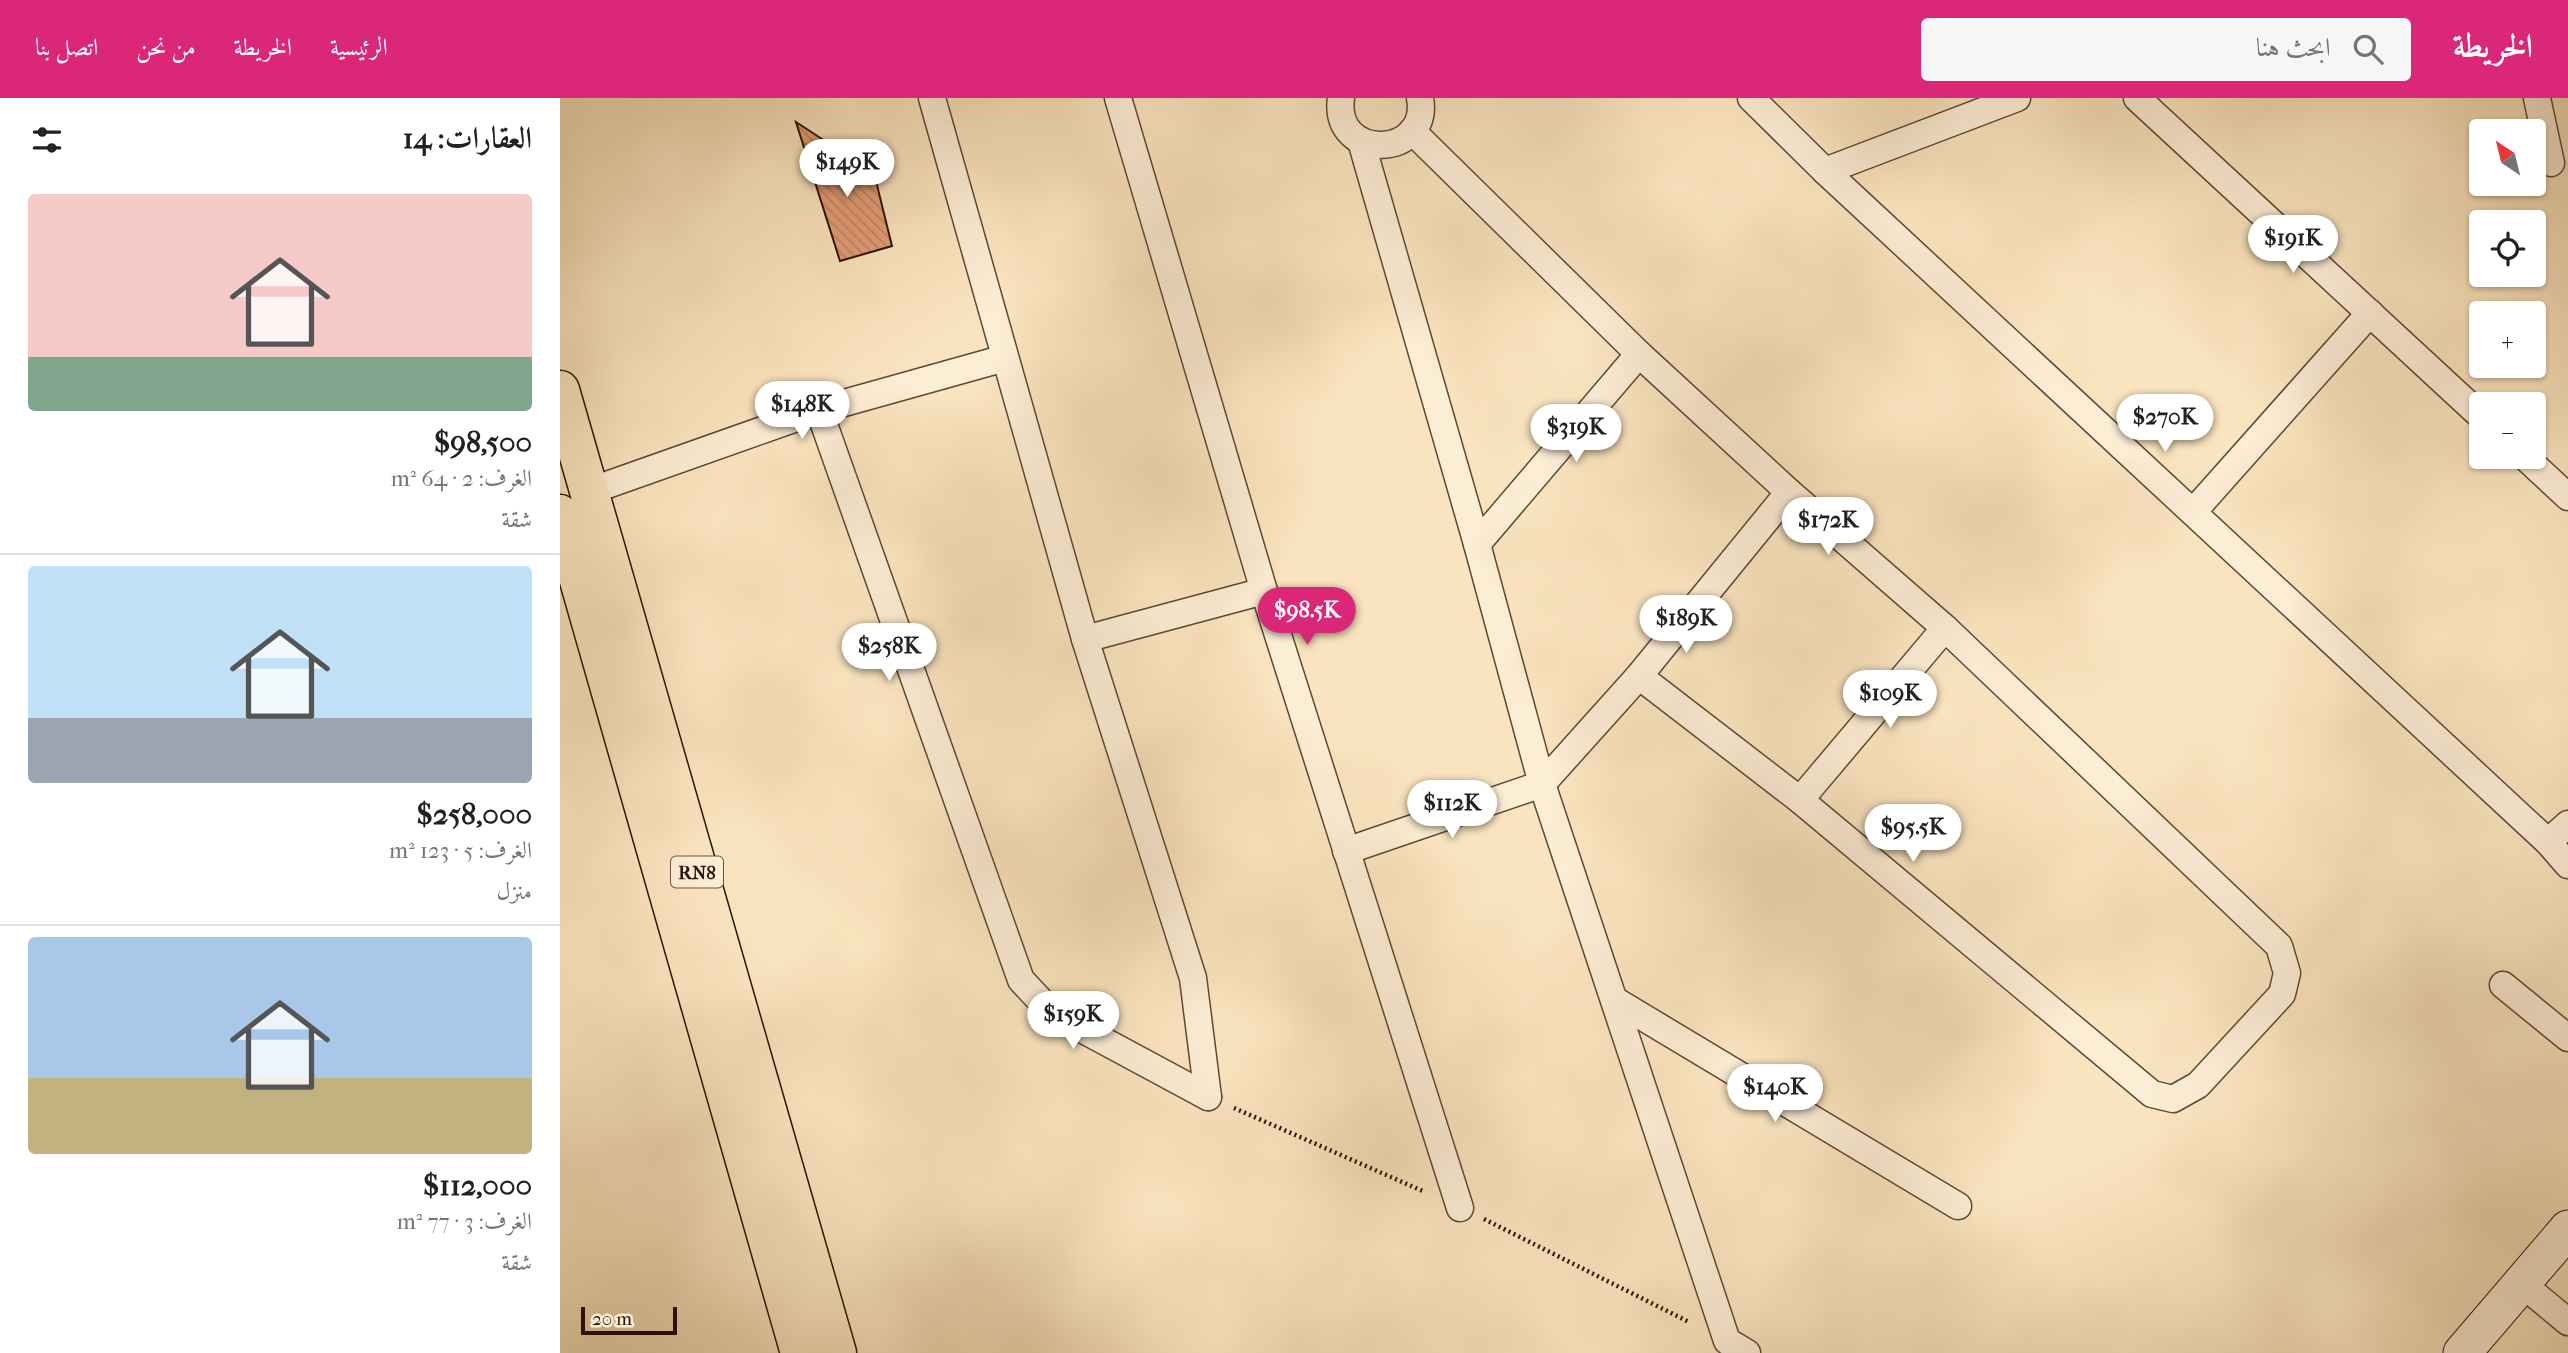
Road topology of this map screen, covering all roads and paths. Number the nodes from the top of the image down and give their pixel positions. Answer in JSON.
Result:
{"nodes":[{"id":1,"x":932,"y":98,"type":"edge"},
{"id":2,"x":1118,"y":98,"type":"edge"},
{"id":3,"x":1341,"y":98,"type":"edge"},
{"id":4,"x":1751,"y":98,"type":"edge"},
{"id":5,"x":2017,"y":98,"type":"edge"},
{"id":6,"x":2137,"y":98,"type":"edge"},
{"id":7,"x":2537,"y":98,"type":"edge"},
{"id":8,"x":1425,"y":100,"type":"edge"},
{"id":9,"x":1412,"y":131,"type":"junction"},
{"id":10,"x":1361,"y":141,"type":"junction"},
{"id":11,"x":2551,"y":163,"type":"dead end"},
{"id":12,"x":1825,"y":171,"type":"junction"},
{"id":13,"x":2370,"y":313,"type":"junction"},
{"id":14,"x":1639,"y":354,"type":"junction"},
{"id":15,"x":1005,"y":358,"type":"junction"},
{"id":16,"x":560,"y":390,"type":"edge"},
{"id":17,"x":2469,"y":405,"type":"edge"},
{"id":18,"x":819,"y":410,"type":"junction"},
{"id":19,"x":2538,"y":469,"type":"edge"},
{"id":20,"x":590,"y":491,"type":"junction"},
{"id":21,"x":1789,"y":492,"type":"junction"},
{"id":22,"x":2568,"y":496,"type":"edge"},
{"id":23,"x":2193,"y":512,"type":"junction"},
{"id":24,"x":560,"y":514,"type":"edge"},
{"id":25,"x":1477,"y":544,"type":"junction"},
{"id":26,"x":1264,"y":591,"type":"junction"},
{"id":27,"x":1945,"y":628,"type":"junction"},
{"id":28,"x":1085,"y":639,"type":"junction"},
{"id":29,"x":1639,"y":676,"type":"junction"},
{"id":30,"x":1542,"y":784,"type":"junction"},
{"id":31,"x":1800,"y":800,"type":"junction"},
{"id":32,"x":2568,"y":824,"type":"edge"},
{"id":33,"x":2548,"y":842,"type":"junction"},
{"id":34,"x":1346,"y":850,"type":"junction"},
{"id":35,"x":2568,"y":865,"type":"edge"},
{"id":36,"x":2503,"y":985,"type":"dead end"},
{"id":37,"x":1616,"y":1001,"type":"junction"},
{"id":38,"x":2568,"y":1038,"type":"edge"},
{"id":39,"x":1208,"y":1097,"type":"junction"},
{"id":40,"x":1958,"y":1206,"type":"dead end"},
{"id":41,"x":1460,"y":1208,"type":"junction"},
{"id":42,"x":2568,"y":1229,"type":"edge"},
{"id":43,"x":2521,"y":1283,"type":"junction"},
{"id":44,"x":2568,"y":1322,"type":"edge"},
{"id":45,"x":1737,"y":1347,"type":"edge"},
{"id":46,"x":800,"y":1353,"type":"edge"},
{"id":47,"x":837,"y":1353,"type":"edge"},
{"id":48,"x":2462,"y":1353,"type":"edge"}],
"edges":[{"from":1,"to":15,"type":"street"},
{"from":2,"to":26,"type":"street"},
{"from":3,"to":10,"type":"street"},
{"from":4,"to":12,"type":"street"},
{"from":5,"to":12,"type":"street"},
{"from":6,"to":13,"type":"street"},
{"from":7,"to":11,"type":"street"},
{"from":8,"to":9,"type":"street"},
{"from":9,"to":10,"type":"street"},
{"from":9,"to":14,"type":"street"},
{"from":10,"to":25,"type":"street"},
{"from":12,"to":23,"type":"street"},
{"from":13,"to":17,"type":"street"},
{"from":13,"to":23,"type":"street"},
{"from":14,"to":21,"type":"street"},
{"from":14,"to":25,"type":"street"},
{"from":15,"to":18,"type":"street"},
{"from":15,"to":28,"type":"street"},
{"from":16,"to":20,"type":"main road","number":"RN8"},
{"from":18,"to":20,"type":"street"},
{"from":18,"to":39,"type":"street"},
{"from":19,"to":22,"type":"street"},
{"from":20,"to":47,"type":"main road","number":"RN8"},
{"from":21,"to":27,"type":"street"},
{"from":21,"to":29,"type":"street"},
{"from":23,"to":33,"type":"street"},
{"from":24,"to":46,"type":"main road","number":"RN8"},
{"from":25,"to":30,"type":"street"},
{"from":26,"to":28,"type":"street"},
{"from":26,"to":34,"type":"street"},
{"from":27,"to":31,"type":"street"},
{"from":27,"to":31,"type":"street"},
{"from":28,"to":39,"type":"street"},
{"from":29,"to":30,"type":"street"},
{"from":29,"to":31,"type":"street"},
{"from":30,"to":34,"type":"street"},
{"from":30,"to":37,"type":"street"},
{"from":32,"to":33,"type":"street"},
{"from":33,"to":35,"type":"street"},
{"from":34,"to":41,"type":"street"},
{"from":36,"to":38,"type":"street"},
{"from":37,"to":40,"type":"street"},
{"from":37,"to":45,"type":"street"},
{"from":39,"to":41,"type":"path"},
{"from":41,"to":45,"type":"path"},
{"from":42,"to":43,"type":"street"},
{"from":43,"to":44,"type":"street"},
{"from":43,"to":48,"type":"street"}]}
